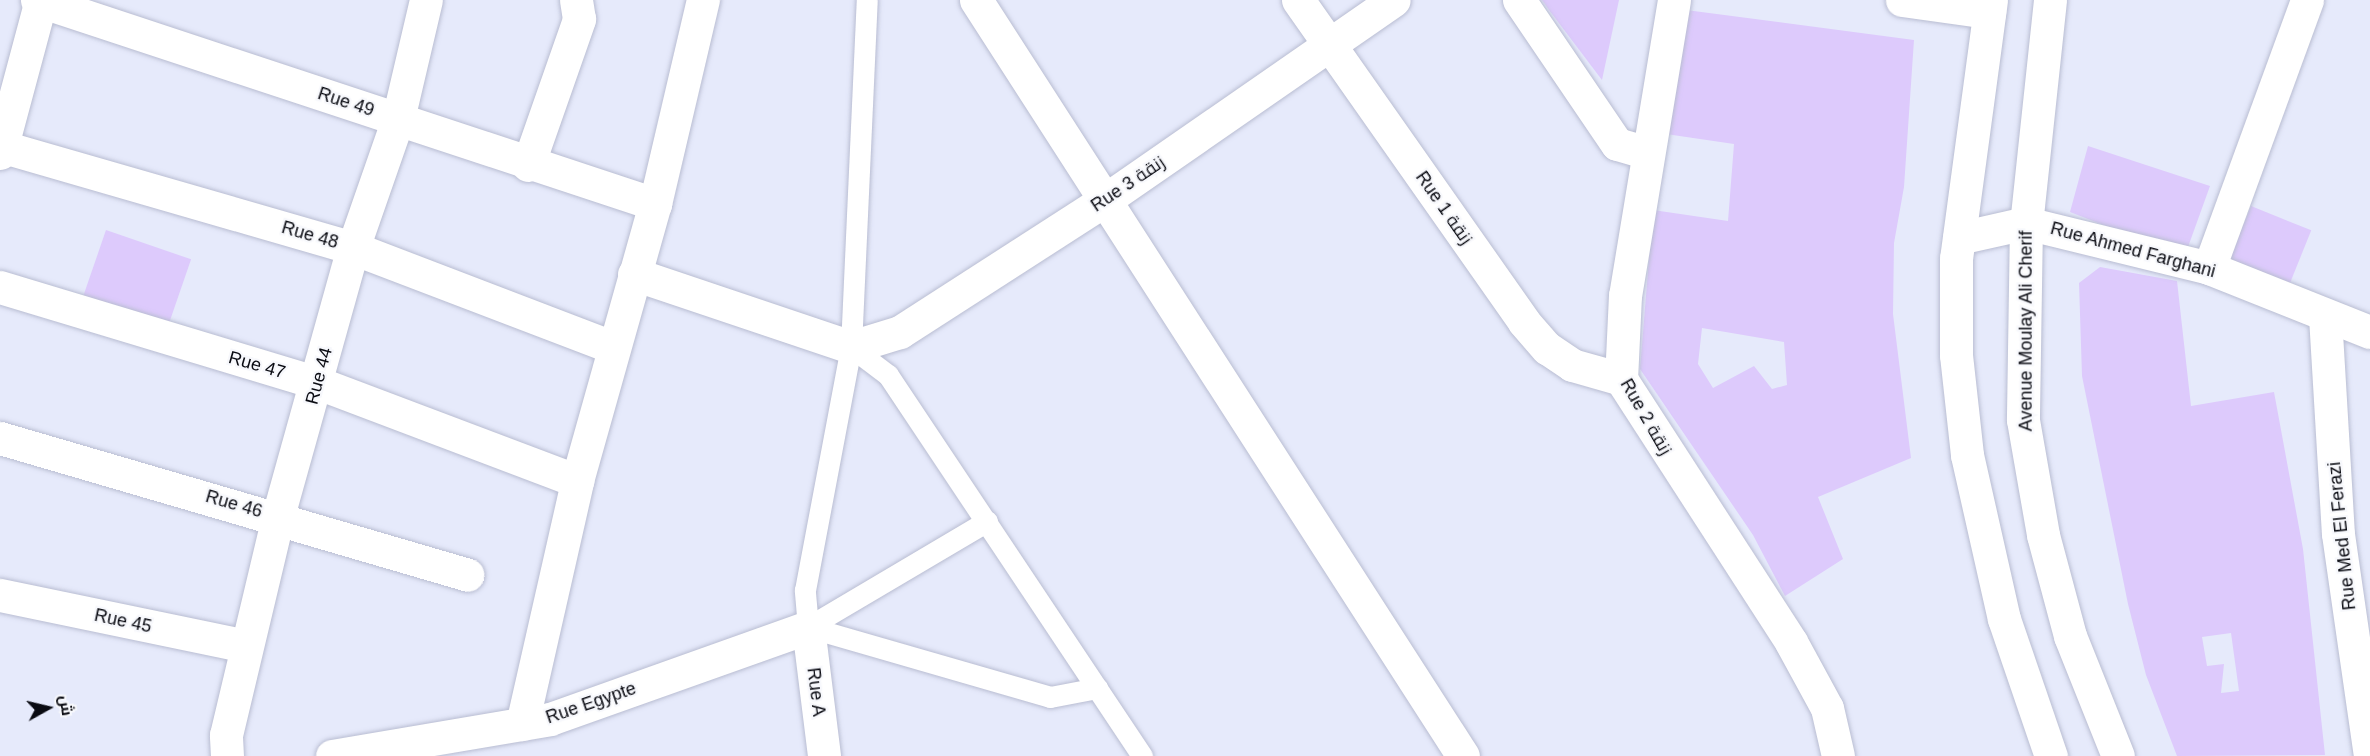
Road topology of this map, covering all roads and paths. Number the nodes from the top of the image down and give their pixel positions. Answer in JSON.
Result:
{"nodes":[{"id":1,"x":39,"y":0,"type":"edge"},
{"id":2,"x":426,"y":0,"type":"edge"},
{"id":3,"x":576,"y":0,"type":"edge"},
{"id":4,"x":704,"y":0,"type":"edge"},
{"id":5,"x":867,"y":0,"type":"edge"},
{"id":6,"x":976,"y":0,"type":"edge"},
{"id":7,"x":1298,"y":0,"type":"edge"},
{"id":8,"x":1394,"y":0,"type":"edge"},
{"id":9,"x":1519,"y":0,"type":"edge"},
{"id":10,"x":1674,"y":0,"type":"edge"},
{"id":11,"x":1902,"y":0,"type":"edge"},
{"id":12,"x":2050,"y":0,"type":"edge"},
{"id":13,"x":2307,"y":0,"type":"edge"},
{"id":14,"x":1990,"y":6,"type":"edge"},
{"id":15,"x":1329,"y":44,"type":"junction"},
{"id":16,"x":398,"y":119,"type":"junction"},
{"id":17,"x":1,"y":149,"type":"edge"},
{"id":18,"x":1648,"y":153,"type":"junction"},
{"id":19,"x":528,"y":165,"type":"junction"},
{"id":20,"x":1105,"y":200,"type":"junction"},
{"id":21,"x":655,"y":204,"type":"junction"},
{"id":22,"x":2026,"y":223,"type":"junction"},
{"id":23,"x":1959,"y":238,"type":"junction"},
{"id":24,"x":353,"y":248,"type":"junction"},
{"id":25,"x":2209,"y":268,"type":"junction"},
{"id":26,"x":634,"y":274,"type":"junction"},
{"id":27,"x":0,"y":287,"type":"edge"},
{"id":28,"x":2325,"y":316,"type":"junction"},
{"id":29,"x":2370,"y":332,"type":"edge"},
{"id":30,"x":612,"y":347,"type":"junction"},
{"id":31,"x":851,"y":347,"type":"junction"},
{"id":32,"x":1621,"y":379,"type":"junction"},
{"id":33,"x":318,"y":383,"type":"junction"},
{"id":34,"x":0,"y":438,"type":"edge"},
{"id":35,"x":577,"y":481,"type":"junction"},
{"id":36,"x":279,"y":516,"type":"junction"},
{"id":37,"x":987,"y":521,"type":"junction"},
{"id":38,"x":467,"y":575,"type":"dead end"},
{"id":39,"x":0,"y":595,"type":"edge"},
{"id":40,"x":808,"y":627,"type":"junction"},
{"id":41,"x":246,"y":646,"type":"junction"},
{"id":42,"x":1097,"y":688,"type":"junction"},
{"id":43,"x":522,"y":724,"type":"junction"},
{"id":44,"x":2370,"y":755,"type":"edge"},
{"id":45,"x":227,"y":756,"type":"edge"},
{"id":46,"x":332,"y":756,"type":"edge"},
{"id":47,"x":824,"y":756,"type":"edge"},
{"id":48,"x":1142,"y":756,"type":"edge"},
{"id":49,"x":1463,"y":756,"type":"edge"},
{"id":50,"x":1839,"y":756,"type":"edge"},
{"id":51,"x":2051,"y":756,"type":"edge"},
{"id":52,"x":2118,"y":756,"type":"edge"}],
"edges":[{"from":1,"to":16,"type":"street","name":"Rue 49"},
{"from":1,"to":17,"type":"street"},
{"from":2,"to":16,"type":"street","name":"Rue 44"},
{"from":3,"to":19,"type":"street"},
{"from":4,"to":21,"type":"street"},
{"from":5,"to":31,"type":"lane"},
{"from":6,"to":20,"type":"street"},
{"from":7,"to":15,"type":"street","name":"Rue 1 زنقة"},
{"from":8,"to":15,"type":"street","name":"Rue 3 زنقة"},
{"from":9,"to":18,"type":"street"},
{"from":10,"to":18,"type":"street","name":"Rue 2 زنقة"},
{"from":11,"to":14,"type":"street"},
{"from":12,"to":22,"type":"street","name":"Avenue Moulay Ali Cherif"},
{"from":13,"to":25,"type":"street"},
{"from":14,"to":23,"type":"street"},
{"from":15,"to":20,"type":"street","name":"Rue 3 زنقة"},
{"from":15,"to":32,"type":"street","name":"Rue 1 زنقة"},
{"from":16,"to":19,"type":"street","name":"Rue 49"},
{"from":16,"to":24,"type":"street","name":"Rue 44"},
{"from":17,"to":24,"type":"street","name":"Rue 48"},
{"from":18,"to":32,"type":"street","name":"Rue 2 زنقة"},
{"from":19,"to":21,"type":"street","name":"Rue 49"},
{"from":20,"to":31,"type":"street","name":"Rue 3 زنقة"},
{"from":20,"to":49,"type":"street"},
{"from":21,"to":26,"type":"street"},
{"from":22,"to":23,"type":"street","name":"Rue Ahmed Farghani"},
{"from":22,"to":25,"type":"street","name":"Rue Ahmed Farghani"},
{"from":22,"to":52,"type":"street","name":"Avenue Moulay Ali Cherif"},
{"from":23,"to":51,"type":"street"},
{"from":24,"to":30,"type":"street","name":"Rue 48"},
{"from":24,"to":33,"type":"street","name":"Rue 44"},
{"from":25,"to":28,"type":"street","name":"Rue Ahmed Farghani"},
{"from":26,"to":30,"type":"street"},
{"from":26,"to":31,"type":"street"},
{"from":27,"to":33,"type":"street","name":"Rue 47"},
{"from":28,"to":29,"type":"street","name":"Rue Ahmed Farghani"},
{"from":28,"to":44,"type":"street","name":"Rue Med El Ferazi"},
{"from":30,"to":35,"type":"street"},
{"from":31,"to":37,"type":"lane"},
{"from":31,"to":40,"type":"lane"},
{"from":32,"to":50,"type":"street","name":"Rue 2 زنقة"},
{"from":33,"to":35,"type":"street","name":"Rue 47"},
{"from":33,"to":36,"type":"street","name":"Rue 44"},
{"from":34,"to":36,"type":"street","name":"Rue 46"},
{"from":35,"to":43,"type":"street"},
{"from":36,"to":38,"type":"street","name":"Rue 46"},
{"from":36,"to":41,"type":"street","name":"Rue 44"},
{"from":37,"to":40,"type":"lane"},
{"from":37,"to":42,"type":"lane"},
{"from":39,"to":41,"type":"street","name":"Rue 45"},
{"from":40,"to":42,"type":"lane"},
{"from":40,"to":43,"type":"street","name":"Rue Egypte"},
{"from":40,"to":47,"type":"street","name":"Rue A"},
{"from":41,"to":45,"type":"street","name":"Rue 44"},
{"from":42,"to":48,"type":"lane"},
{"from":43,"to":46,"type":"street","name":"Rue Egypte"}]}
